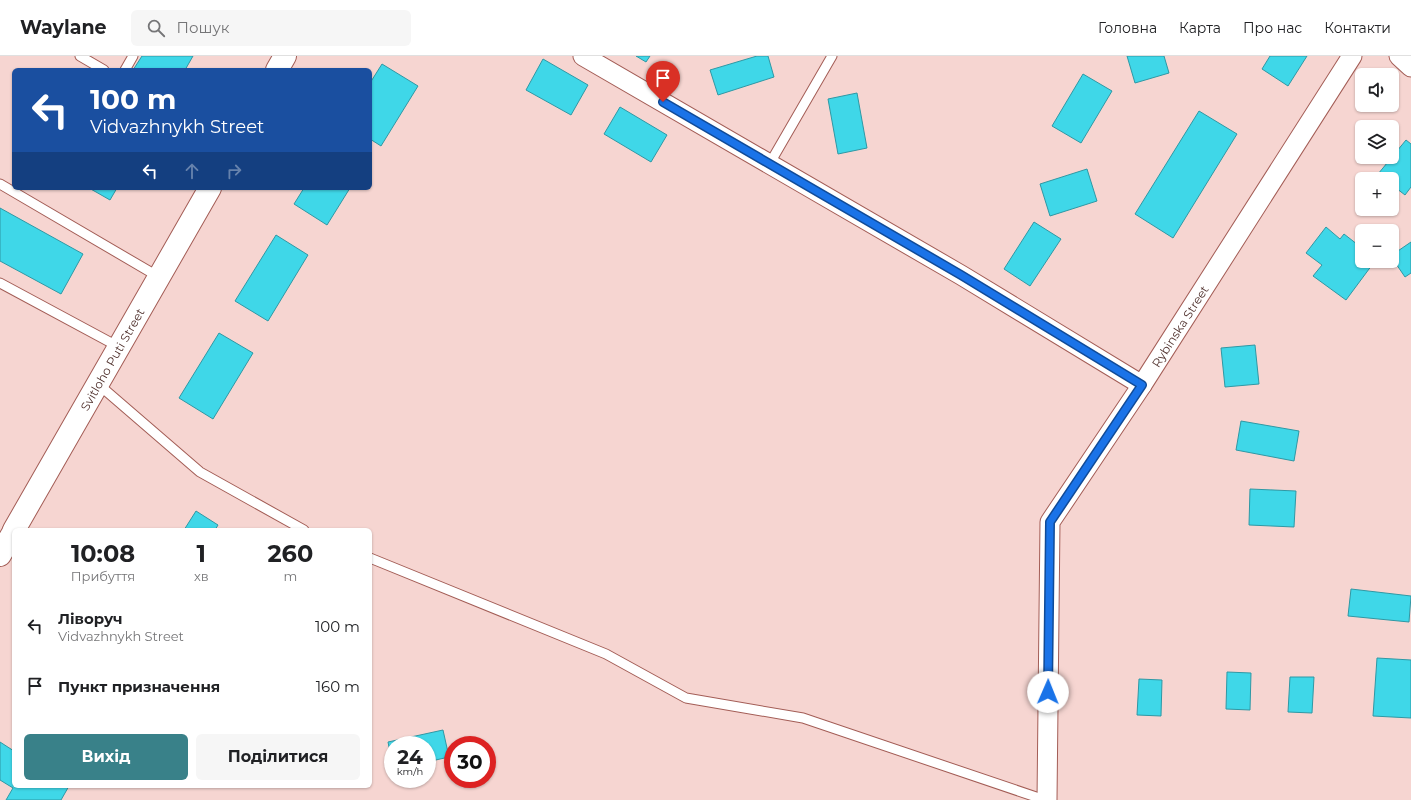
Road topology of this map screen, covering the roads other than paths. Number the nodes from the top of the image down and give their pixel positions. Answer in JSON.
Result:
{"nodes":[{"id":1,"x":80,"y":56,"type":"edge"},
{"id":2,"x":133,"y":56,"type":"edge"},
{"id":3,"x":285,"y":56,"type":"edge"},
{"id":4,"x":583,"y":56,"type":"edge"},
{"id":5,"x":832,"y":56,"type":"edge"},
{"id":6,"x":1352,"y":56,"type":"edge"},
{"id":7,"x":1399,"y":56,"type":"edge"},
{"id":8,"x":1411,"y":67,"type":"edge"},
{"id":9,"x":101,"y":68,"type":"edge"},
{"id":10,"x":126,"y":68,"type":"edge"},
{"id":11,"x":278,"y":68,"type":"edge"},
{"id":12,"x":770,"y":163,"type":"junction"},
{"id":13,"x":0,"y":184,"type":"edge"},
{"id":14,"x":209,"y":190,"type":"edge"},
{"id":15,"x":159,"y":277,"type":"junction"},
{"id":16,"x":0,"y":283,"type":"edge"},
{"id":17,"x":119,"y":347,"type":"junction"},
{"id":18,"x":98,"y":384,"type":"junction"},
{"id":19,"x":1142,"y":385,"type":"junction"},
{"id":20,"x":15,"y":528,"type":"edge"},
{"id":21,"x":300,"y":528,"type":"edge"},
{"id":22,"x":12,"y":534,"type":"edge"},
{"id":23,"x":0,"y":555,"type":"edge"},
{"id":24,"x":372,"y":559,"type":"edge"},
{"id":25,"x":1046,"y":800,"type":"edge"}],
"edges":[{"from":1,"to":9,"type":"lane"},
{"from":2,"to":10,"type":"lane"},
{"from":3,"to":11,"type":"main road"},
{"from":4,"to":12,"type":"street"},
{"from":5,"to":12,"type":"lane"},
{"from":6,"to":19,"type":"street","name":"Rybinska Street"},
{"from":7,"to":8,"type":"street"},
{"from":12,"to":19,"type":"street"},
{"from":13,"to":15,"type":"lane"},
{"from":14,"to":15,"type":"main road","name":"Svitloho Puti Street"},
{"from":15,"to":17,"type":"main road","name":"Svitloho Puti Street"},
{"from":16,"to":17,"type":"lane"},
{"from":17,"to":18,"type":"main road","name":"Svitloho Puti Street"},
{"from":18,"to":20,"type":"main road","name":"Svitloho Puti Street"},
{"from":18,"to":21,"type":"lane"},
{"from":19,"to":25,"type":"street","name":"Rybinska Street"},
{"from":22,"to":23,"type":"main road","name":"Svitloho Puti Street"},
{"from":24,"to":25,"type":"lane"}]}
